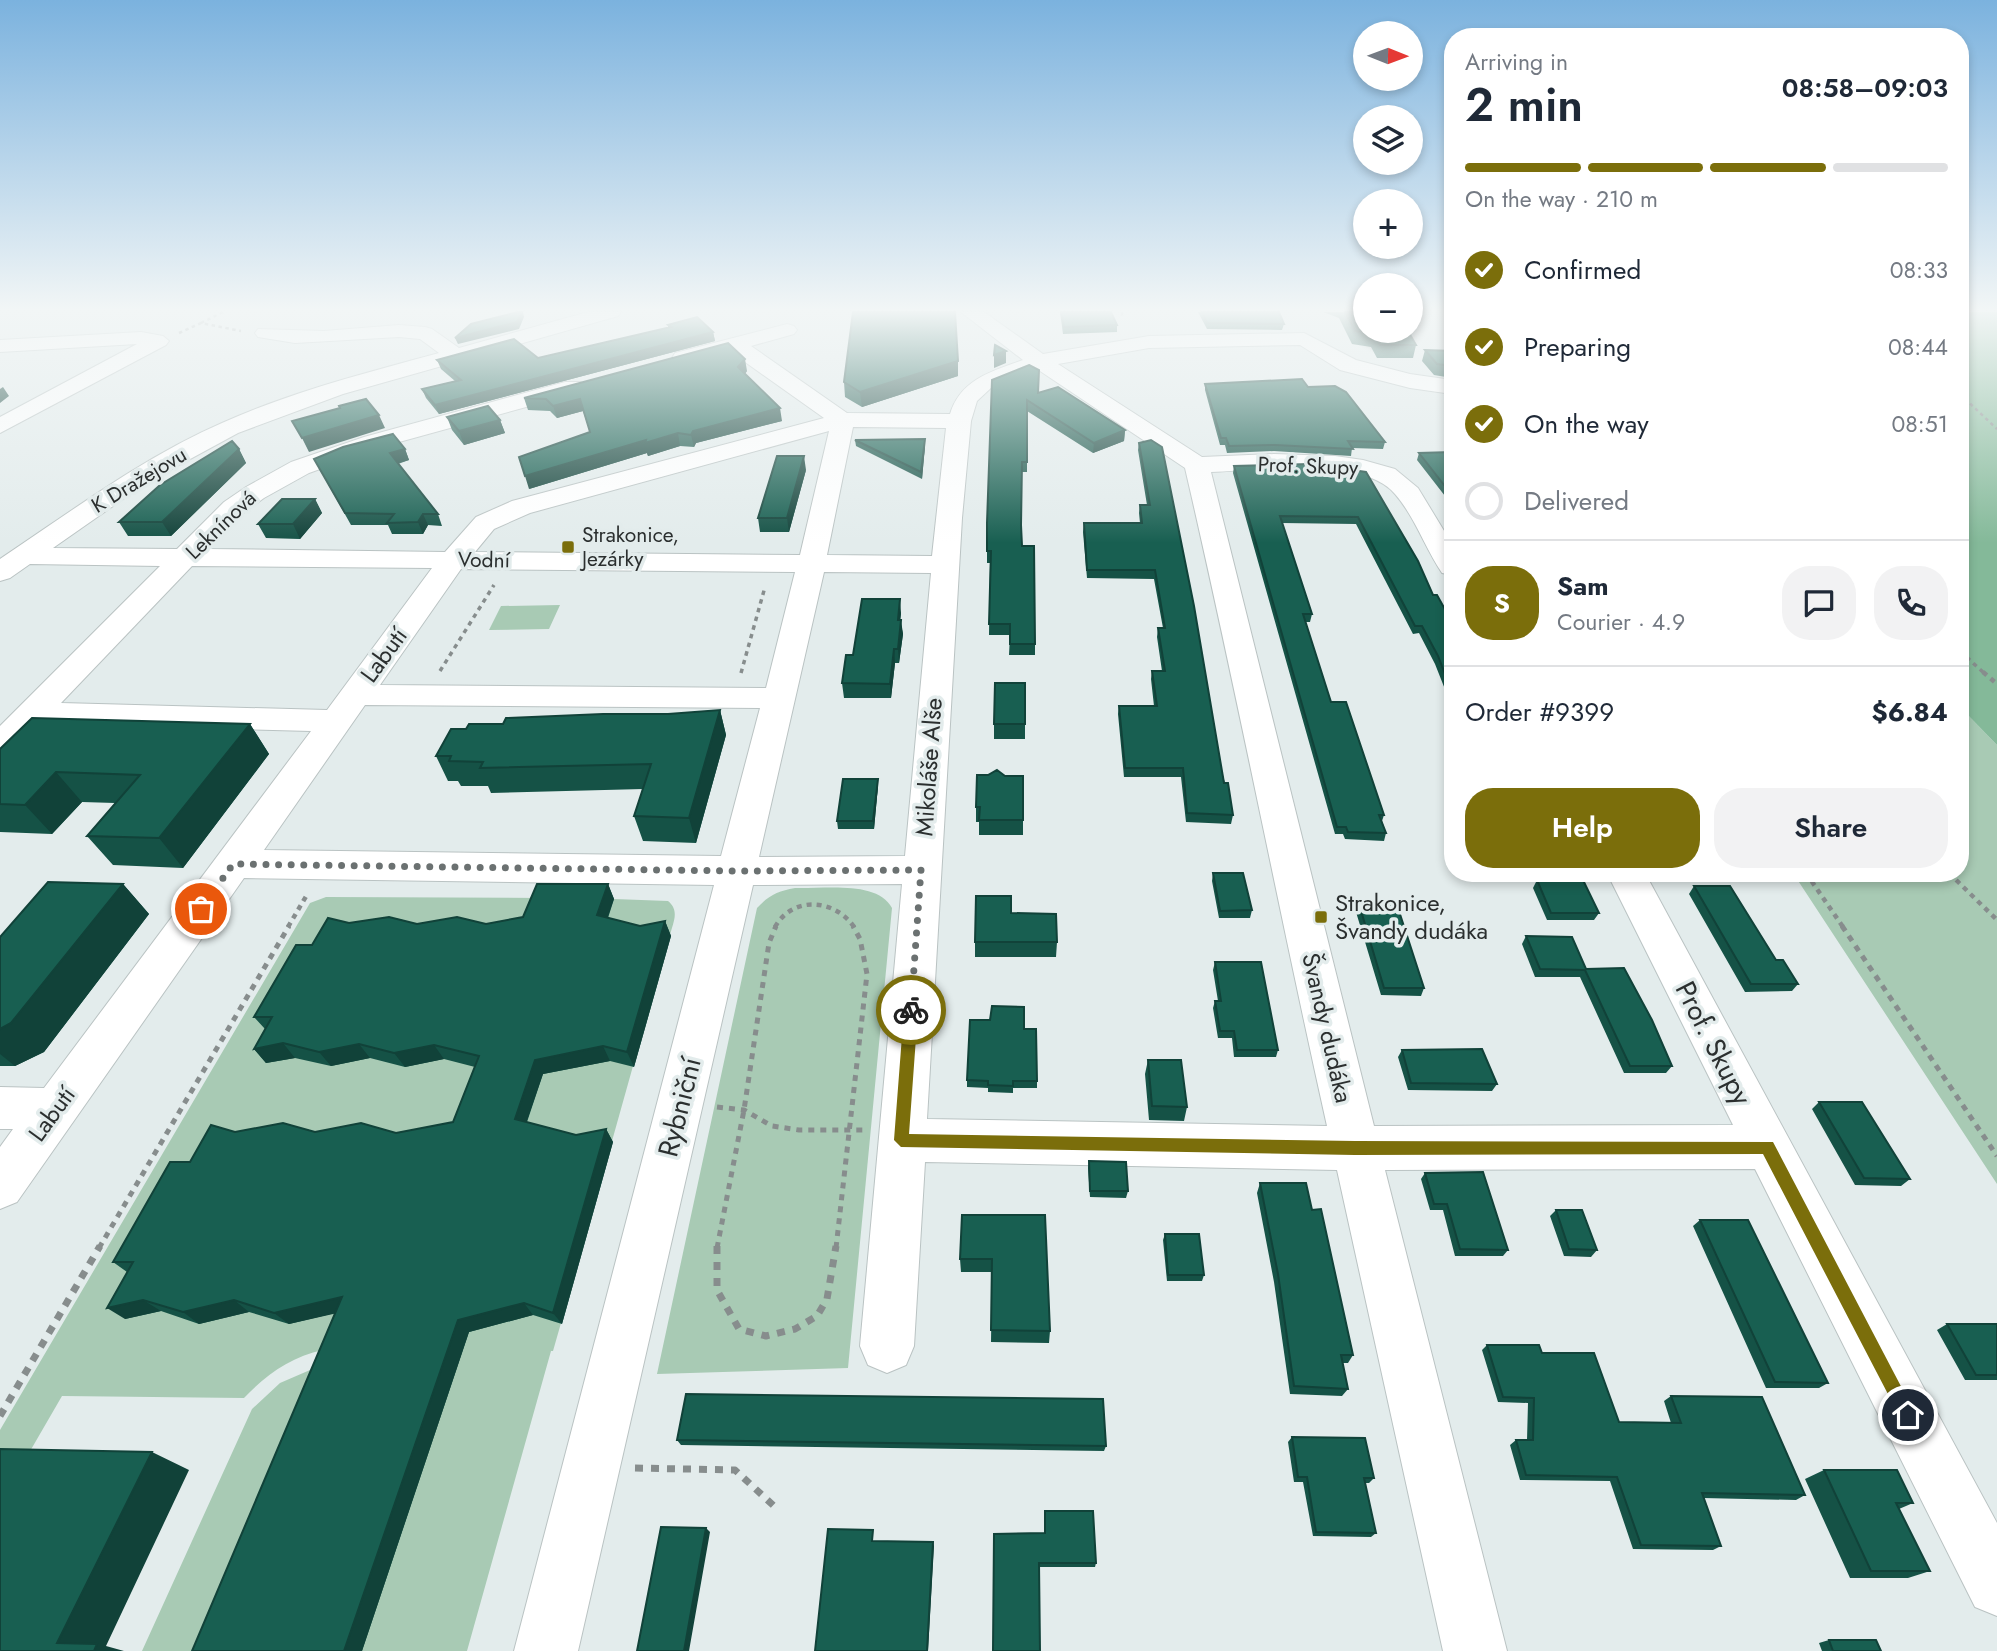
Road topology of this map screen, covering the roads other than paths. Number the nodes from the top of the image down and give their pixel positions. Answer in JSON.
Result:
{"nodes":[{"id":1,"x":69,"y":389,"type":"edge"},
{"id":2,"x":335,"y":389,"type":"edge"},
{"id":3,"x":567,"y":389,"type":"edge"},
{"id":4,"x":797,"y":389,"type":"edge"},
{"id":5,"x":974,"y":389,"type":"edge"},
{"id":6,"x":1082,"y":389,"type":"edge"},
{"id":7,"x":842,"y":421,"type":"junction"},
{"id":8,"x":959,"y":421,"type":"junction"},
{"id":9,"x":0,"y":426,"type":"edge"},
{"id":10,"x":1197,"y":465,"type":"junction"},
{"id":11,"x":1444,"y":555,"type":"edge"},
{"id":12,"x":23,"y":556,"type":"junction"},
{"id":13,"x":187,"y":557,"type":"junction"},
{"id":14,"x":453,"y":560,"type":"junction"},
{"id":15,"x":812,"y":564,"type":"junction"},
{"id":16,"x":945,"y":565,"type":"junction"},
{"id":17,"x":0,"y":572,"type":"edge"},
{"id":18,"x":779,"y":698,"type":"junction"},
{"id":19,"x":346,"y":708,"type":"junction"},
{"id":20,"x":32,"y":713,"type":"junction"},
{"id":21,"x":0,"y":746,"type":"edge"},
{"id":22,"x":233,"y":864,"type":"junction"},
{"id":23,"x":921,"y":870,"type":"junction"},
{"id":24,"x":737,"y":871,"type":"junction"},
{"id":25,"x":1631,"y":882,"type":"edge"},
{"id":26,"x":0,"y":1108,"type":"edge"},
{"id":27,"x":55,"y":1110,"type":"junction"},
{"id":28,"x":901,"y":1140,"type":"junction"},
{"id":29,"x":1768,"y":1147,"type":"junction"},
{"id":30,"x":1355,"y":1148,"type":"junction"},
{"id":31,"x":0,"y":1186,"type":"edge"},
{"id":32,"x":887,"y":1346,"type":"dead end"},
{"id":33,"x":1997,"y":1585,"type":"edge"},
{"id":34,"x":546,"y":1651,"type":"edge"},
{"id":35,"x":1475,"y":1651,"type":"edge"}],
"edges":[{"from":1,"to":9,"type":"street"},
{"from":2,"to":12,"type":"street","name":"K Dražejovu"},
{"from":3,"to":13,"type":"street","name":"Leknínová"},
{"from":4,"to":7,"type":"street"},
{"from":5,"to":8,"type":"street","name":"Mikoláše Alše"},
{"from":6,"to":10,"type":"street"},
{"from":7,"to":8,"type":"street","name":"Labutí"},
{"from":7,"to":14,"type":"street","name":"Labutí"},
{"from":7,"to":15,"type":"street","name":"Rybniční"},
{"from":8,"to":16,"type":"street","name":"Mikoláše Alše"},
{"from":10,"to":11,"type":"street","name":"Prof. Skupy"},
{"from":10,"to":30,"type":"street","name":"Švandy dudáka"},
{"from":12,"to":13,"type":"street","name":"Vodní"},
{"from":12,"to":17,"type":"street","name":"K Dražejovu"},
{"from":13,"to":14,"type":"street","name":"Vodní"},
{"from":13,"to":20,"type":"street","name":"Leknínová"},
{"from":14,"to":15,"type":"street","name":"Vodní"},
{"from":14,"to":19,"type":"street","name":"Labutí"},
{"from":15,"to":16,"type":"street"},
{"from":15,"to":18,"type":"street","name":"Rybniční"},
{"from":16,"to":23,"type":"street","name":"Mikoláše Alše"},
{"from":18,"to":19,"type":"street"},
{"from":18,"to":24,"type":"street","name":"Rybniční"},
{"from":19,"to":20,"type":"street"},
{"from":19,"to":22,"type":"street","name":"Labutí"},
{"from":20,"to":21,"type":"street","name":"Leknínová"},
{"from":22,"to":24,"type":"street"},
{"from":22,"to":27,"type":"street","name":"Labutí"},
{"from":23,"to":24,"type":"street"},
{"from":23,"to":28,"type":"street","name":"Mikoláše Alše"},
{"from":24,"to":34,"type":"street","name":"Rybniční"},
{"from":25,"to":29,"type":"street","name":"Prof. Skupy"},
{"from":26,"to":27,"type":"street"},
{"from":27,"to":31,"type":"street","name":"Labutí"},
{"from":28,"to":30,"type":"street"},
{"from":28,"to":32,"type":"street","name":"Mikoláše Alše"},
{"from":29,"to":30,"type":"street"},
{"from":29,"to":33,"type":"street","name":"Prof. Skupy"},
{"from":30,"to":35,"type":"street","name":"Švandy dudáka"}]}
